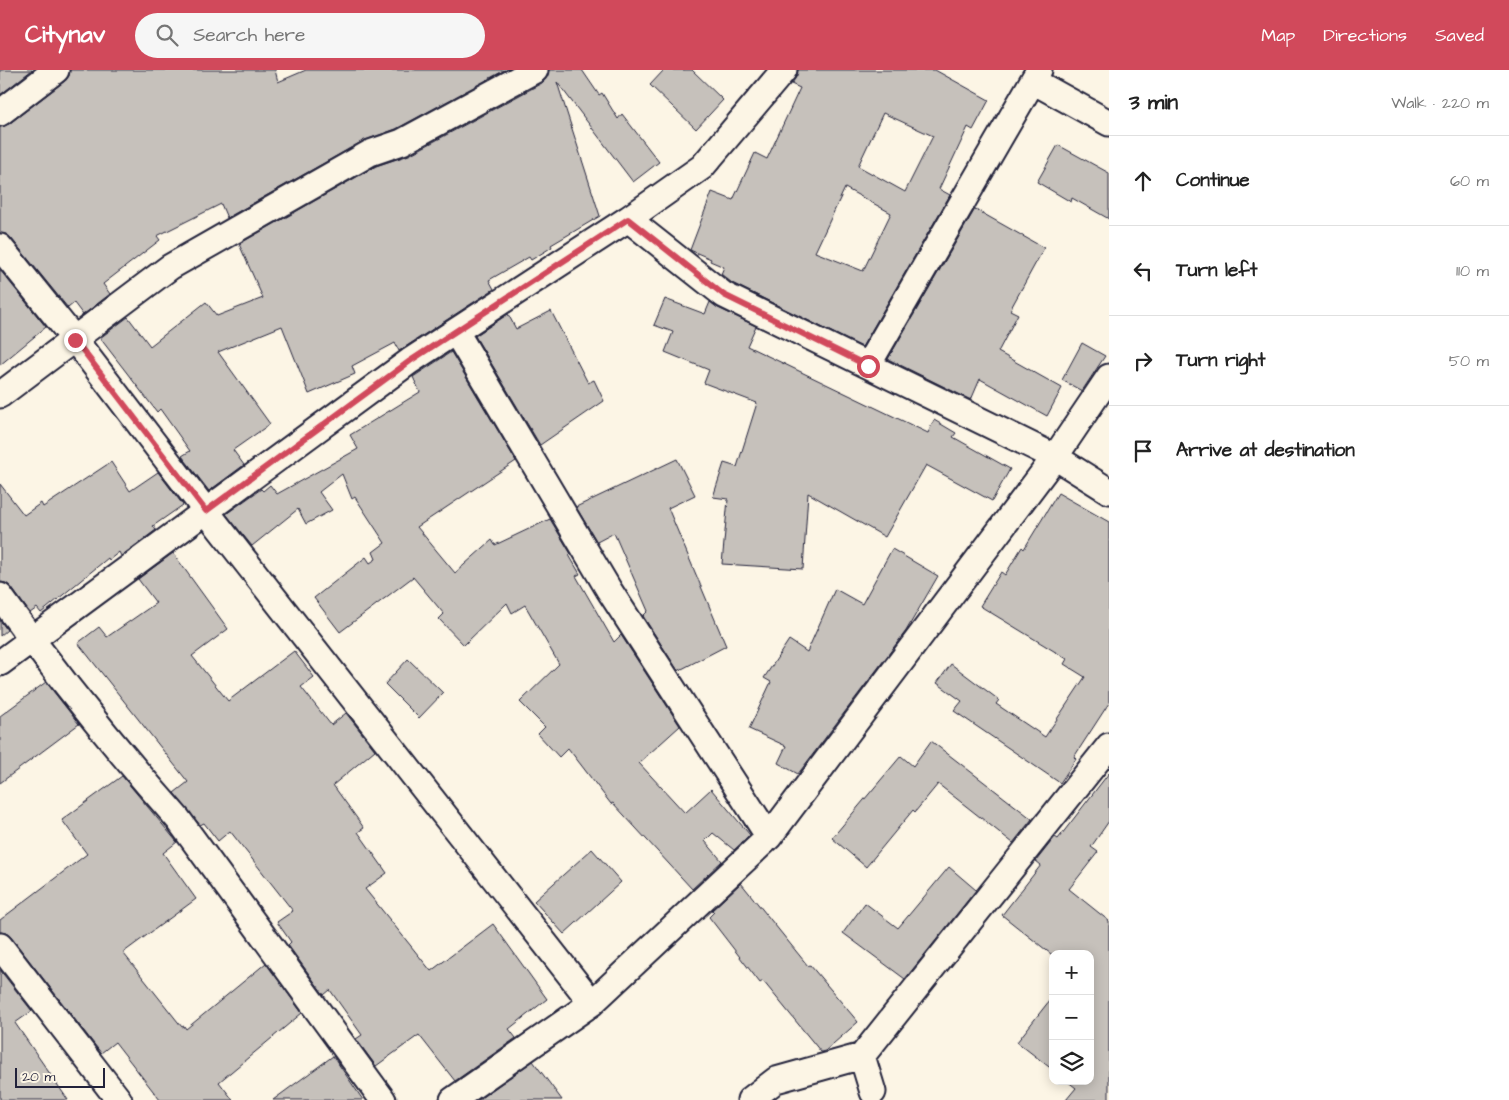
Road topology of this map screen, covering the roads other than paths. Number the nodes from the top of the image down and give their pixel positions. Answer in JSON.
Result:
{"nodes":[{"id":1,"x":56,"y":70,"type":"edge"},
{"id":2,"x":535,"y":70,"type":"edge"},
{"id":3,"x":784,"y":70,"type":"edge"},
{"id":4,"x":1036,"y":75,"type":"edge"},
{"id":5,"x":0,"y":113,"type":"edge"},
{"id":6,"x":1109,"y":123,"type":"edge"},
{"id":7,"x":628,"y":219,"type":"junction"},
{"id":8,"x":0,"y":247,"type":"edge"},
{"id":9,"x":456,"y":332,"type":"junction"},
{"id":10,"x":75,"y":340,"type":"junction"},
{"id":11,"x":868,"y":366,"type":"junction"},
{"id":12,"x":1109,"y":377,"type":"edge"},
{"id":13,"x":0,"y":395,"type":"edge"},
{"id":14,"x":1056,"y":456,"type":"junction"},
{"id":15,"x":1109,"y":491,"type":"edge"},
{"id":16,"x":206,"y":511,"type":"junction"},
{"id":17,"x":0,"y":596,"type":"edge"},
{"id":18,"x":31,"y":640,"type":"junction"},
{"id":19,"x":0,"y":663,"type":"edge"},
{"id":20,"x":1109,"y":747,"type":"edge"},
{"id":21,"x":769,"y":837,"type":"junction"},
{"id":22,"x":0,"y":946,"type":"edge"},
{"id":23,"x":592,"y":1003,"type":"junction"},
{"id":24,"x":862,"y":1056,"type":"junction"},
{"id":25,"x":874,"y":1092,"type":"dead end"},
{"id":26,"x":119,"y":1100,"type":"edge"},
{"id":27,"x":383,"y":1100,"type":"edge"},
{"id":28,"x":453,"y":1100,"type":"edge"},
{"id":29,"x":750,"y":1100,"type":"edge"}],
"edges":[{"from":1,"to":5,"type":"street"},
{"from":2,"to":10,"type":"street"},
{"from":3,"to":7,"type":"street"},
{"from":4,"to":6,"type":"street"},
{"from":4,"to":11,"type":"street"},
{"from":7,"to":9,"type":"street"},
{"from":7,"to":11,"type":"street"},
{"from":8,"to":10,"type":"street"},
{"from":9,"to":16,"type":"street"},
{"from":9,"to":21,"type":"street"},
{"from":10,"to":13,"type":"street"},
{"from":10,"to":16,"type":"street"},
{"from":11,"to":14,"type":"street"},
{"from":12,"to":14,"type":"street"},
{"from":14,"to":15,"type":"street"},
{"from":14,"to":21,"type":"street"},
{"from":16,"to":18,"type":"street"},
{"from":16,"to":23,"type":"street"},
{"from":17,"to":18,"type":"street"},
{"from":18,"to":19,"type":"street"},
{"from":18,"to":27,"type":"street"},
{"from":20,"to":24,"type":"street"},
{"from":21,"to":23,"type":"street"},
{"from":22,"to":26,"type":"street"},
{"from":23,"to":28,"type":"street"},
{"from":24,"to":25,"type":"street"},
{"from":24,"to":29,"type":"street"}]}
